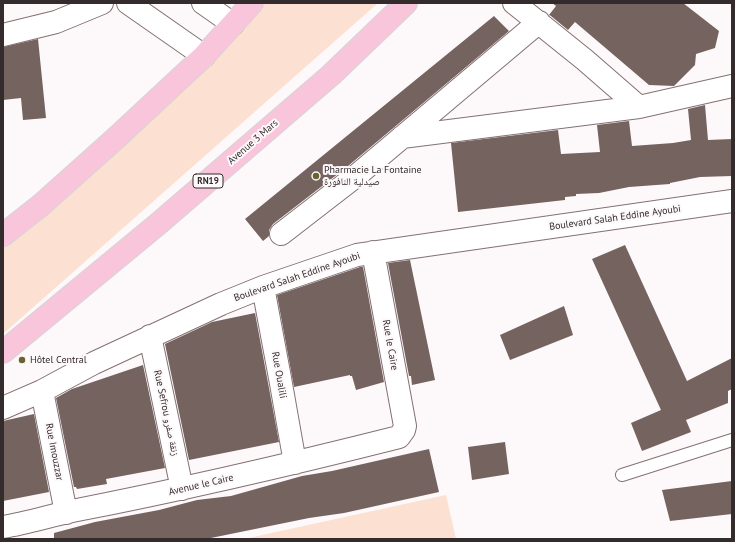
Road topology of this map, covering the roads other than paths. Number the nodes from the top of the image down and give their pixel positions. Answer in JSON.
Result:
{"nodes":[{"id":1,"x":102,"y":3,"type":"edge"},
{"id":2,"x":128,"y":3,"type":"edge"},
{"id":3,"x":203,"y":3,"type":"edge"},
{"id":4,"x":252,"y":3,"type":"edge"},
{"id":5,"x":406,"y":3,"type":"edge"},
{"id":6,"x":514,"y":3,"type":"edge"},
{"id":7,"x":539,"y":22,"type":"junction"},
{"id":8,"x":233,"y":24,"type":"junction"},
{"id":9,"x":3,"y":35,"type":"edge"},
{"id":10,"x":204,"y":56,"type":"junction"},
{"id":11,"x":732,"y":86,"type":"edge"},
{"id":12,"x":639,"y":107,"type":"junction"},
{"id":13,"x":402,"y":137,"type":"junction"},
{"id":14,"x":732,"y":201,"type":"edge"},
{"id":15,"x":281,"y":234,"type":"dead end"},
{"id":16,"x":3,"y":235,"type":"edge"},
{"id":17,"x":373,"y":252,"type":"junction"},
{"id":18,"x":262,"y":287,"type":"junction"},
{"id":19,"x":150,"y":336,"type":"junction"},
{"id":20,"x":3,"y":352,"type":"edge"},
{"id":21,"x":42,"y":391,"type":"junction"},
{"id":22,"x":3,"y":408,"type":"edge"},
{"id":23,"x":399,"y":437,"type":"joint"},
{"id":24,"x":732,"y":440,"type":"edge"},
{"id":25,"x":295,"y":463,"type":"junction"},
{"id":26,"x":622,"y":475,"type":"dead end"},
{"id":27,"x":182,"y":489,"type":"junction"},
{"id":28,"x":66,"y":513,"type":"junction"},
{"id":29,"x":3,"y":527,"type":"edge"}],
"edges":[{"from":1,"to":9,"type":"street"},
{"from":2,"to":10,"type":"street"},
{"from":3,"to":8,"type":"street"},
{"from":4,"to":8,"type":"main road"},
{"from":5,"to":20,"type":"main road","name":"Avenue 3 Mars","number":"RN19"},
{"from":6,"to":7,"type":"street"},
{"from":7,"to":12,"type":"street"},
{"from":7,"to":13,"type":"street"},
{"from":8,"to":10,"type":"main road"},
{"from":10,"to":16,"type":"main road"},
{"from":11,"to":12,"type":"street"},
{"from":12,"to":13,"type":"street"},
{"from":13,"to":15,"type":"street"},
{"from":14,"to":17,"type":"street","name":"Boulevard Salah Eddine Ayoubi"},
{"from":17,"to":18,"type":"street","name":"Boulevard Salah Eddine Ayoubi"},
{"from":17,"to":23,"type":"street","name":"Rue le Caire"},
{"from":18,"to":19,"type":"street","name":"Boulevard Salah Eddine Ayoubi"},
{"from":18,"to":25,"type":"street","name":"Rue Oualili"},
{"from":19,"to":21,"type":"street","name":"Boulevard Salah Eddine Ayoubi"},
{"from":19,"to":27,"type":"street","name":"Rue Sefrou زنقة صفرو"},
{"from":21,"to":22,"type":"street","name":"Boulevard Salah Eddine Ayoubi"},
{"from":21,"to":28,"type":"street","name":"Rue Imouzzar"},
{"from":23,"to":25,"type":"street","name":"Avenue le Caire"},
{"from":24,"to":26,"type":"lane"},
{"from":25,"to":27,"type":"street","name":"Avenue le Caire"},
{"from":27,"to":28,"type":"street","name":"Avenue le Caire"},
{"from":28,"to":29,"type":"street","name":"Avenue le Caire"}]}
